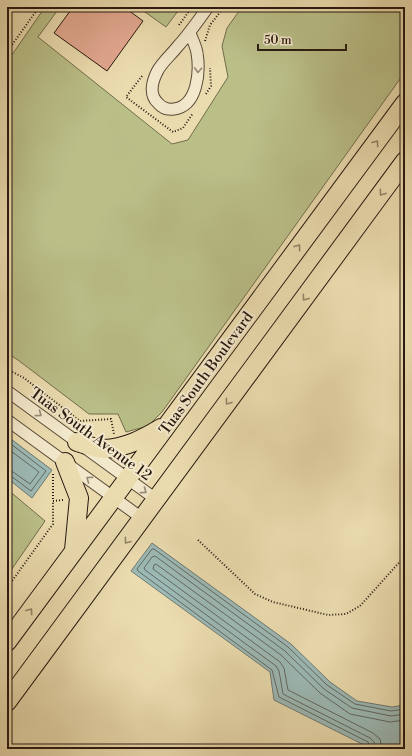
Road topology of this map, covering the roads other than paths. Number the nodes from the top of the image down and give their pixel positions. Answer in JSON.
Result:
{"nodes":[{"id":1,"x":208,"y":7,"type":"edge"},
{"id":2,"x":190,"y":33,"type":"junction"},
{"id":3,"x":405,"y":103,"type":"edge"},
{"id":4,"x":405,"y":161,"type":"edge"},
{"id":5,"x":7,"y":391,"type":"edge"},
{"id":6,"x":7,"y":420,"type":"edge"},
{"id":7,"x":168,"y":424,"type":"junction"},
{"id":8,"x":77,"y":442,"type":"junction"},
{"id":9,"x":59,"y":465,"type":"junction"},
{"id":10,"x":128,"y":479,"type":"junction"},
{"id":11,"x":114,"y":498,"type":"junction"},
{"id":12,"x":157,"y":500,"type":"junction"},
{"id":13,"x":143,"y":519,"type":"junction"},
{"id":14,"x":73,"y":552,"type":"junction"},
{"id":15,"x":7,"y":642,"type":"edge"},
{"id":16,"x":7,"y":702,"type":"edge"}],
"edges":[{"from":1,"to":2,"type":"street"},
{"from":2,"to":2,"type":"street","one_way":true},
{"from":7,"to":3,"type":"main road","name":"Tuas South Boulevard","one_way":true},
{"from":4,"to":12,"type":"main road","one_way":true},
{"from":5,"to":8,"type":"street","name":"Tuas South Avenue 12","one_way":true},
{"from":6,"to":9,"type":"street"},
{"from":7,"to":8,"type":"main road"},
{"from":7,"to":10,"type":"main road","name":"Tuas South Boulevard"},
{"from":8,"to":10,"type":"street","name":"Tuas South Avenue 12"},
{"from":11,"to":9,"type":"street","one_way":true},
{"from":9,"to":14,"type":"main road"},
{"from":10,"to":11,"type":"main road","name":"Tuas South Boulevard"},
{"from":10,"to":12,"type":"street","name":"Tuas South Avenue 12","one_way":true},
{"from":11,"to":13,"type":"street"},
{"from":11,"to":14,"type":"main road","name":"Tuas South Boulevard"},
{"from":12,"to":13,"type":"main road"},
{"from":13,"to":16,"type":"main road","one_way":true},
{"from":15,"to":14,"type":"main road","name":"Tuas South Boulevard","one_way":true}]}
